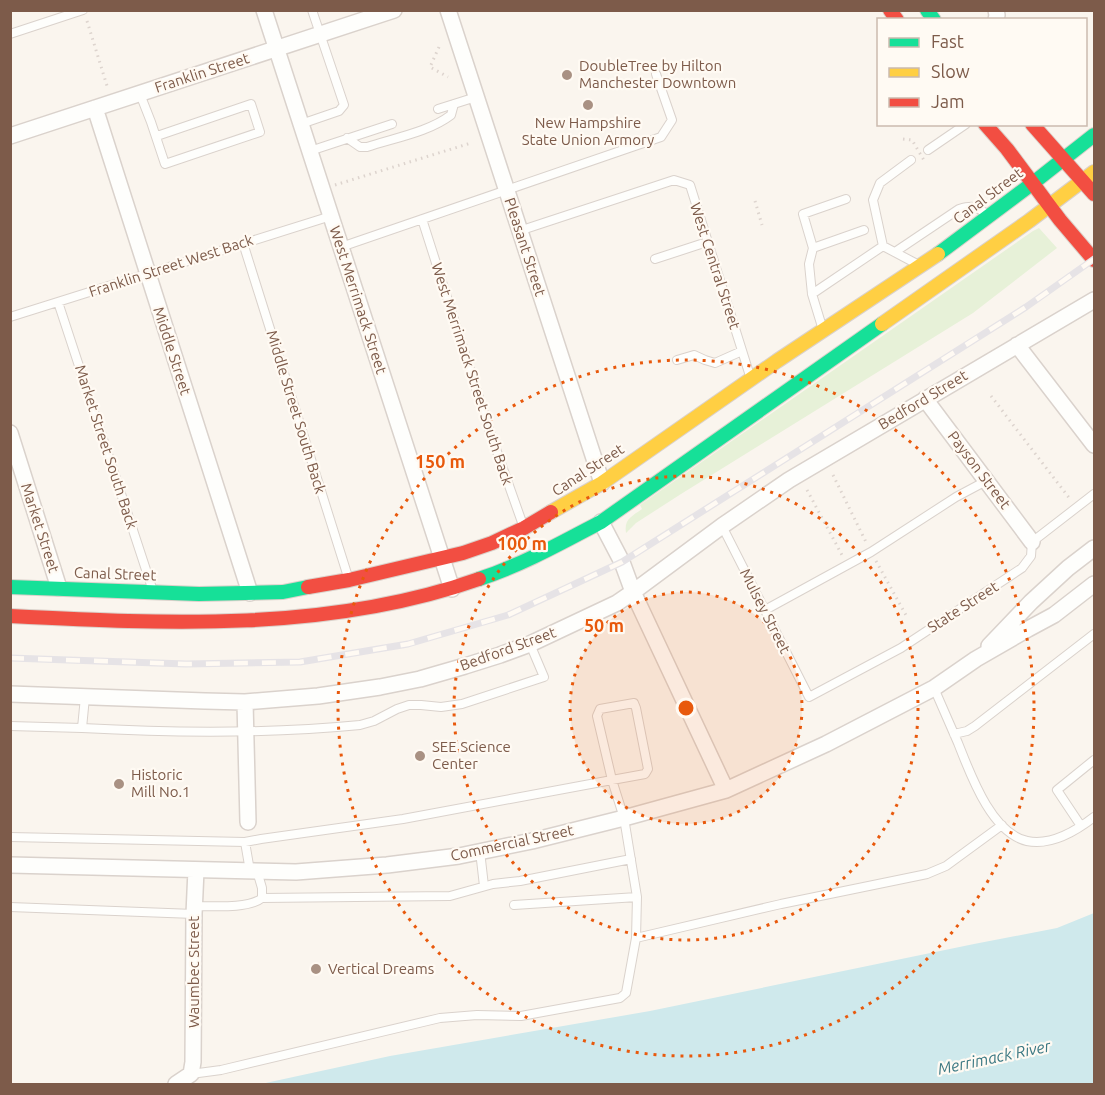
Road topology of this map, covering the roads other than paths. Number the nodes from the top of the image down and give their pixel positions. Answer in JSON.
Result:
{"nodes":[{"id":1,"x":82,"y":10,"type":"edge"},
{"id":2,"x":264,"y":10,"type":"edge"},
{"id":3,"x":312,"y":10,"type":"edge"},
{"id":4,"x":394,"y":10,"type":"edge"},
{"id":5,"x":448,"y":10,"type":"edge"},
{"id":6,"x":10,"y":34,"type":"edge"},
{"id":7,"x":320,"y":35,"type":"junction"},
{"id":8,"x":276,"y":49,"type":"junction"},
{"id":9,"x":656,"y":74,"type":"dead end"},
{"id":10,"x":140,"y":94,"type":"junction"},
{"id":11,"x":476,"y":97,"type":"junction"},
{"id":12,"x":454,"y":104,"type":"junction"},
{"id":13,"x":95,"y":108,"type":"junction"},
{"id":14,"x":438,"y":109,"type":"dead end"},
{"id":15,"x":301,"y":124,"type":"junction"},
{"id":16,"x":392,"y":124,"type":"dead end"},
{"id":17,"x":963,"y":126,"type":"edge"},
{"id":18,"x":988,"y":126,"type":"edge"},
{"id":19,"x":1034,"y":126,"type":"edge"},
{"id":20,"x":1095,"y":135,"type":"edge"},
{"id":21,"x":10,"y":136,"type":"edge"},
{"id":22,"x":157,"y":136,"type":"junction"},
{"id":23,"x":347,"y":138,"type":"junction"},
{"id":24,"x":928,"y":150,"type":"dead end"},
{"id":25,"x":310,"y":151,"type":"junction"},
{"id":26,"x":1064,"y":159,"type":"junction"},
{"id":27,"x":911,"y":160,"type":"dead end"},
{"id":28,"x":1095,"y":172,"type":"edge"},
{"id":29,"x":1083,"y":180,"type":"junction"},
{"id":30,"x":1033,"y":183,"type":"junction"},
{"id":31,"x":506,"y":189,"type":"junction"},
{"id":32,"x":1095,"y":194,"type":"edge"},
{"id":33,"x":846,"y":199,"type":"dead end"},
{"id":34,"x":1050,"y":206,"type":"junction"},
{"id":35,"x":331,"y":216,"type":"junction"},
{"id":36,"x":989,"y":216,"type":"junction"},
{"id":37,"x":422,"y":219,"type":"junction"},
{"id":38,"x":864,"y":230,"type":"dead end"},
{"id":39,"x":519,"y":231,"type":"junction"},
{"id":40,"x":707,"y":242,"type":"junction"},
{"id":41,"x":243,"y":243,"type":"junction"},
{"id":42,"x":883,"y":246,"type":"junction"},
{"id":43,"x":341,"y":247,"type":"junction"},
{"id":44,"x":813,"y":248,"type":"junction"},
{"id":45,"x":895,"y":252,"type":"junction"},
{"id":46,"x":655,"y":259,"type":"dead end"},
{"id":47,"x":1095,"y":260,"type":"edge"},
{"id":48,"x":921,"y":266,"type":"junction"},
{"id":49,"x":148,"y":274,"type":"junction"},
{"id":50,"x":812,"y":294,"type":"junction"},
{"id":51,"x":1095,"y":300,"type":"edge"},
{"id":52,"x":58,"y":302,"type":"junction"},
{"id":53,"x":10,"y":317,"type":"edge"},
{"id":54,"x":824,"y":331,"type":"junction"},
{"id":55,"x":1017,"y":345,"type":"junction"},
{"id":56,"x":742,"y":351,"type":"junction"},
{"id":57,"x":677,"y":360,"type":"dead end"},
{"id":58,"x":751,"y":380,"type":"junction"},
{"id":59,"x":926,"y":399,"type":"junction"},
{"id":60,"x":10,"y":433,"type":"edge"},
{"id":61,"x":1095,"y":445,"type":"edge"},
{"id":62,"x":986,"y":481,"type":"junction"},
{"id":63,"x":602,"y":483,"type":"junction"},
{"id":64,"x":1095,"y":494,"type":"edge"},
{"id":65,"x":601,"y":522,"type":"junction"},
{"id":66,"x":722,"y":526,"type":"junction"},
{"id":67,"x":524,"y":528,"type":"junction"},
{"id":68,"x":1032,"y":542,"type":"junction"},
{"id":69,"x":1095,"y":548,"type":"edge"},
{"id":70,"x":442,"y":558,"type":"junction"},
{"id":71,"x":349,"y":580,"type":"junction"},
{"id":72,"x":1095,"y":584,"type":"edge"},
{"id":73,"x":10,"y":587,"type":"edge"},
{"id":74,"x":59,"y":588,"type":"junction"},
{"id":75,"x":452,"y":589,"type":"junction"},
{"id":76,"x":153,"y":592,"type":"junction"},
{"id":77,"x":633,"y":592,"type":"junction"},
{"id":78,"x":250,"y":593,"type":"junction"},
{"id":79,"x":765,"y":610,"type":"junction"},
{"id":80,"x":10,"y":616,"type":"edge"},
{"id":81,"x":1095,"y":634,"type":"edge"},
{"id":82,"x":530,"y":644,"type":"junction"},
{"id":83,"x":976,"y":659,"type":"junction"},
{"id":84,"x":934,"y":688,"type":"junction"},
{"id":85,"x":10,"y":694,"type":"edge"},
{"id":86,"x":85,"y":697,"type":"junction"},
{"id":87,"x":809,"y":697,"type":"joint"},
{"id":88,"x":245,"y":702,"type":"junction"},
{"id":89,"x":10,"y":726,"type":"edge"},
{"id":90,"x":82,"y":728,"type":"junction"},
{"id":91,"x":245,"y":731,"type":"junction"},
{"id":92,"x":954,"y":734,"type":"junction"},
{"id":93,"x":1095,"y":760,"type":"edge"},
{"id":94,"x":612,"y":780,"type":"junction"},
{"id":95,"x":726,"y":790,"type":"junction"},
{"id":96,"x":1095,"y":817,"type":"edge"},
{"id":97,"x":624,"y":818,"type":"junction"},
{"id":98,"x":248,"y":822,"type":"dead end"},
{"id":99,"x":1002,"y":825,"type":"junction"},
{"id":100,"x":1081,"y":826,"type":"junction"},
{"id":101,"x":10,"y":837,"type":"edge"},
{"id":102,"x":245,"y":842,"type":"junction"},
{"id":103,"x":480,"y":851,"type":"junction"},
{"id":104,"x":631,"y":859,"type":"junction"},
{"id":105,"x":10,"y":866,"type":"edge"},
{"id":106,"x":196,"y":870,"type":"junction"},
{"id":107,"x":253,"y":871,"type":"junction"},
{"id":108,"x":484,"y":886,"type":"junction"},
{"id":109,"x":637,"y":897,"type":"junction"},
{"id":110,"x":262,"y":898,"type":"junction"},
{"id":111,"x":514,"y":905,"type":"dead end"},
{"id":112,"x":10,"y":908,"type":"edge"},
{"id":113,"x":194,"y":910,"type":"junction"},
{"id":114,"x":636,"y":938,"type":"junction"},
{"id":115,"x":191,"y":1074,"type":"junction"},
{"id":116,"x":176,"y":1084,"type":"edge"}],
"edges":[{"from":1,"to":6,"type":"lane"},
{"from":2,"to":8,"type":"street","name":"West Merrimack Street"},
{"from":3,"to":7,"type":"lane"},
{"from":4,"to":7,"type":"street","name":"Franklin Street"},
{"from":5,"to":11,"type":"street","name":"Pleasant Street"},
{"from":7,"to":8,"type":"street","name":"Franklin Street"},
{"from":7,"to":15,"type":"lane"},
{"from":8,"to":10,"type":"street","name":"Franklin Street"},
{"from":8,"to":15,"type":"street","name":"West Merrimack Street"},
{"from":9,"to":31,"type":"lane"},
{"from":10,"to":13,"type":"street","name":"Franklin Street"},
{"from":10,"to":22,"type":"lane"},
{"from":11,"to":12,"type":"lane"},
{"from":11,"to":31,"type":"street","name":"Pleasant Street"},
{"from":12,"to":14,"type":"lane"},
{"from":12,"to":23,"type":"lane"},
{"from":13,"to":21,"type":"street","name":"Franklin Street"},
{"from":13,"to":49,"type":"street","name":"Middle Street"},
{"from":15,"to":25,"type":"street","name":"West Merrimack Street"},
{"from":16,"to":23,"type":"lane"},
{"from":17,"to":24,"type":"lane"},
{"from":18,"to":30,"type":"street"},
{"from":19,"to":26,"type":"street"},
{"from":20,"to":26,"type":"street","name":"Canal Street"},
{"from":22,"to":22,"type":"lane"},
{"from":23,"to":25,"type":"lane"},
{"from":25,"to":35,"type":"street","name":"West Merrimack Street"},
{"from":26,"to":29,"type":"street"},
{"from":26,"to":30,"type":"street","name":"Canal Street"},
{"from":27,"to":42,"type":"lane"},
{"from":28,"to":29,"type":"street"},
{"from":29,"to":32,"type":"street"},
{"from":29,"to":34,"type":"street"},
{"from":30,"to":34,"type":"street"},
{"from":30,"to":36,"type":"street","name":"Canal Street"},
{"from":31,"to":37,"type":"lane"},
{"from":31,"to":39,"type":"street","name":"Pleasant Street"},
{"from":33,"to":44,"type":"lane"},
{"from":34,"to":47,"type":"street"},
{"from":34,"to":65,"type":"street"},
{"from":35,"to":41,"type":"lane","name":"Franklin Street West Back"},
{"from":35,"to":43,"type":"street","name":"West Merrimack Street"},
{"from":36,"to":45,"type":"lane"},
{"from":36,"to":48,"type":"street","name":"Canal Street"},
{"from":37,"to":43,"type":"lane"},
{"from":37,"to":67,"type":"lane","name":"West Merrimack Street South Back"},
{"from":38,"to":44,"type":"lane"},
{"from":39,"to":40,"type":"lane","name":"West Central Street"},
{"from":39,"to":63,"type":"street","name":"Pleasant Street"},
{"from":40,"to":46,"type":"lane"},
{"from":40,"to":56,"type":"lane","name":"West Central Street"},
{"from":41,"to":49,"type":"lane","name":"Franklin Street West Back"},
{"from":41,"to":71,"type":"lane","name":"Middle Street South Back"},
{"from":42,"to":45,"type":"lane"},
{"from":42,"to":50,"type":"lane"},
{"from":43,"to":70,"type":"street","name":"West Merrimack Street"},
{"from":44,"to":50,"type":"lane"},
{"from":45,"to":48,"type":"lane"},
{"from":48,"to":54,"type":"street","name":"Canal Street"},
{"from":49,"to":52,"type":"lane","name":"Franklin Street West Back"},
{"from":49,"to":78,"type":"street","name":"Middle Street"},
{"from":50,"to":54,"type":"lane"},
{"from":51,"to":55,"type":"street","name":"Bedford Street"},
{"from":52,"to":53,"type":"lane","name":"Franklin Street West Back"},
{"from":52,"to":76,"type":"lane","name":"Market Street South Back"},
{"from":54,"to":58,"type":"street","name":"Canal Street"},
{"from":55,"to":59,"type":"street","name":"Bedford Street"},
{"from":55,"to":61,"type":"street"},
{"from":56,"to":57,"type":"lane"},
{"from":56,"to":58,"type":"lane","name":"West Central Street"},
{"from":58,"to":63,"type":"street","name":"Canal Street"},
{"from":59,"to":62,"type":"street","name":"Payson Street"},
{"from":59,"to":66,"type":"street","name":"Bedford Street"},
{"from":60,"to":74,"type":"street","name":"Market Street"},
{"from":62,"to":68,"type":"street","name":"Payson Street"},
{"from":62,"to":79,"type":"lane"},
{"from":63,"to":67,"type":"street","name":"Canal Street"},
{"from":64,"to":68,"type":"lane","name":"State Street"},
{"from":65,"to":75,"type":"street"},
{"from":65,"to":77,"type":"street"},
{"from":66,"to":77,"type":"street","name":"Bedford Street"},
{"from":66,"to":79,"type":"lane","name":"Mulsey Street"},
{"from":67,"to":70,"type":"street","name":"Canal Street"},
{"from":68,"to":87,"type":"lane","name":"State Street"},
{"from":69,"to":83,"type":"street","name":"Commercial Street"},
{"from":70,"to":71,"type":"street","name":"Canal Street"},
{"from":70,"to":75,"type":"street","name":"West Merrimack Street"},
{"from":71,"to":78,"type":"street","name":"Canal Street"},
{"from":72,"to":83,"type":"street","name":"Commercial Street"},
{"from":73,"to":74,"type":"street","name":"Canal Street"},
{"from":74,"to":76,"type":"street","name":"Canal Street"},
{"from":75,"to":80,"type":"street"},
{"from":76,"to":78,"type":"street","name":"Canal Street"},
{"from":77,"to":82,"type":"street","name":"Bedford Street"},
{"from":77,"to":95,"type":"street"},
{"from":79,"to":87,"type":"lane","name":"Mulsey Street"},
{"from":81,"to":92,"type":"lane"},
{"from":82,"to":88,"type":"street","name":"Bedford Street"},
{"from":82,"to":91,"type":"lane"},
{"from":83,"to":84,"type":"street","name":"Commercial Street"},
{"from":84,"to":92,"type":"lane"},
{"from":84,"to":95,"type":"street","name":"Commercial Street"},
{"from":85,"to":86,"type":"street","name":"Bedford Street"},
{"from":86,"to":88,"type":"street","name":"Bedford Street"},
{"from":86,"to":90,"type":"lane"},
{"from":88,"to":91,"type":"street"},
{"from":89,"to":90,"type":"lane"},
{"from":90,"to":91,"type":"lane"},
{"from":91,"to":98,"type":"street"},
{"from":92,"to":99,"type":"lane"},
{"from":93,"to":100,"type":"lane"},
{"from":94,"to":94,"type":"lane"},
{"from":94,"to":97,"type":"lane"},
{"from":94,"to":102,"type":"lane"},
{"from":95,"to":97,"type":"street","name":"Commercial Street"},
{"from":96,"to":100,"type":"lane"},
{"from":97,"to":103,"type":"street","name":"Commercial Street"},
{"from":97,"to":104,"type":"lane"},
{"from":99,"to":100,"type":"lane"},
{"from":99,"to":114,"type":"lane"},
{"from":101,"to":102,"type":"lane"},
{"from":102,"to":107,"type":"lane"},
{"from":103,"to":107,"type":"street","name":"Commercial Street"},
{"from":103,"to":108,"type":"lane"},
{"from":104,"to":108,"type":"lane"},
{"from":104,"to":109,"type":"lane"},
{"from":105,"to":106,"type":"street","name":"Commercial Street"},
{"from":106,"to":107,"type":"street","name":"Commercial Street"},
{"from":106,"to":113,"type":"street","name":"Waumbec Street"},
{"from":107,"to":110,"type":"lane"},
{"from":108,"to":110,"type":"lane"},
{"from":109,"to":111,"type":"lane"},
{"from":109,"to":114,"type":"lane"},
{"from":110,"to":113,"type":"lane"},
{"from":112,"to":113,"type":"lane"},
{"from":113,"to":115,"type":"street","name":"Waumbec Street"},
{"from":114,"to":115,"type":"lane"},
{"from":115,"to":116,"type":"street"}]}
